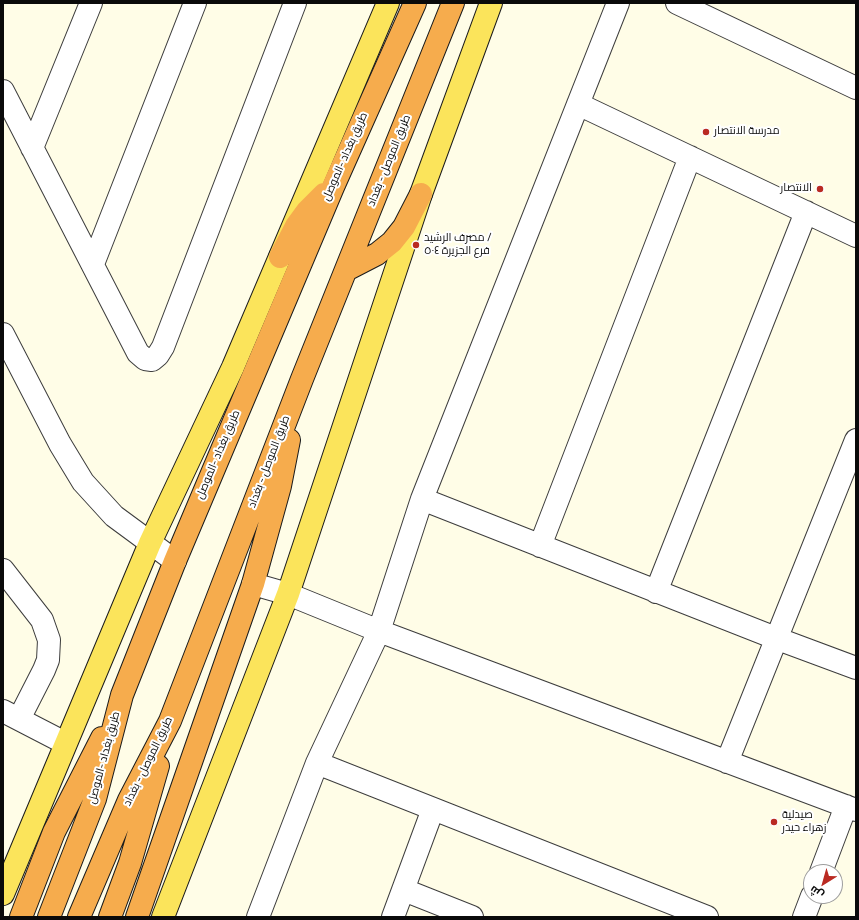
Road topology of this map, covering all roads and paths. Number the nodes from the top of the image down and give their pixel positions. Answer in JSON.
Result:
{"nodes":[{"id":1,"x":91,"y":3,"type":"edge"},
{"id":2,"x":195,"y":3,"type":"edge"},
{"id":3,"x":294,"y":3,"type":"edge"},
{"id":4,"x":388,"y":3,"type":"edge"},
{"id":5,"x":415,"y":3,"type":"edge"},
{"id":6,"x":453,"y":3,"type":"edge"},
{"id":7,"x":491,"y":3,"type":"edge"},
{"id":8,"x":618,"y":3,"type":"edge"},
{"id":9,"x":677,"y":3,"type":"edge"},
{"id":10,"x":856,"y":88,"type":"edge"},
{"id":11,"x":3,"y":91,"type":"edge"},
{"id":12,"x":578,"y":104,"type":"junction"},
{"id":13,"x":32,"y":148,"type":"junction"},
{"id":14,"x":690,"y":157,"type":"junction"},
{"id":15,"x":333,"y":187,"type":"junction"},
{"id":16,"x":421,"y":194,"type":"junction"},
{"id":17,"x":806,"y":212,"type":"junction"},
{"id":18,"x":856,"y":236,"type":"edge"},
{"id":19,"x":280,"y":258,"type":"junction"},
{"id":20,"x":93,"y":264,"type":"junction"},
{"id":21,"x":346,"y":270,"type":"junction"},
{"id":22,"x":3,"y":334,"type":"edge"},
{"id":23,"x":302,"y":379,"type":"junction"},
{"id":24,"x":856,"y":440,"type":"edge"},
{"id":25,"x":422,"y":499,"type":"junction"},
{"id":26,"x":150,"y":543,"type":"junction"},
{"id":27,"x":540,"y":546,"type":"junction"},
{"id":28,"x":175,"y":561,"type":"junction"},
{"id":29,"x":3,"y":570,"type":"edge"},
{"id":30,"x":253,"y":584,"type":"junction"},
{"id":31,"x":656,"y":592,"type":"junction"},
{"id":32,"x":288,"y":594,"type":"junction"},
{"id":33,"x":378,"y":631,"type":"junction"},
{"id":34,"x":778,"y":639,"type":"junction"},
{"id":35,"x":856,"y":668,"type":"edge"},
{"id":36,"x":122,"y":695,"type":"junction"},
{"id":37,"x":11,"y":715,"type":"edge"},
{"id":38,"x":170,"y":721,"type":"junction"},
{"id":39,"x":65,"y":743,"type":"junction"},
{"id":40,"x":728,"y":762,"type":"junction"},
{"id":41,"x":317,"y":763,"type":"junction"},
{"id":42,"x":851,"y":808,"type":"edge"},
{"id":43,"x":433,"y":809,"type":"junction"},
{"id":44,"x":825,"y":864,"type":"edge"},
{"id":45,"x":404,"y":890,"type":"junction"},
{"id":46,"x":3,"y":894,"type":"edge"},
{"id":47,"x":809,"y":904,"type":"edge"},
{"id":48,"x":678,"y":912,"type":"edge"},
{"id":49,"x":21,"y":917,"type":"edge"},
{"id":50,"x":49,"y":917,"type":"edge"},
{"id":51,"x":79,"y":917,"type":"edge"},
{"id":52,"x":110,"y":917,"type":"edge"},
{"id":53,"x":137,"y":917,"type":"edge"},
{"id":54,"x":162,"y":917,"type":"edge"},
{"id":55,"x":258,"y":917,"type":"edge"},
{"id":56,"x":393,"y":917,"type":"edge"},
{"id":57,"x":472,"y":917,"type":"edge"},
{"id":58,"x":707,"y":917,"type":"edge"},
{"id":59,"x":804,"y":917,"type":"edge"}],
"edges":[{"from":1,"to":13,"type":"street"},
{"from":2,"to":20,"type":"street"},
{"from":3,"to":20,"type":"street"},
{"from":4,"to":19,"type":"main road"},
{"from":5,"to":15,"type":"highway","name":"طريق بغداد -الموصل"},
{"from":6,"to":21,"type":"highway","name":"طريق الموصل - بغداد"},
{"from":7,"to":16,"type":"main road"},
{"from":8,"to":12,"type":"street"},
{"from":9,"to":10,"type":"street"},
{"from":11,"to":13,"type":"street"},
{"from":12,"to":14,"type":"street"},
{"from":12,"to":25,"type":"street"},
{"from":13,"to":20,"type":"street"},
{"from":14,"to":17,"type":"street"},
{"from":14,"to":27,"type":"street"},
{"from":15,"to":19,"type":"highway"},
{"from":15,"to":28,"type":"highway","name":"طريق بغداد -الموصل"},
{"from":16,"to":21,"type":"highway"},
{"from":16,"to":32,"type":"main road"},
{"from":17,"to":18,"type":"street"},
{"from":17,"to":31,"type":"street"},
{"from":19,"to":26,"type":"main road"},
{"from":21,"to":23,"type":"highway","name":"طريق الموصل - بغداد"},
{"from":22,"to":26,"type":"street"},
{"from":23,"to":30,"type":"highway"},
{"from":23,"to":38,"type":"highway","name":"طريق الموصل - بغداد"},
{"from":24,"to":34,"type":"street"},
{"from":25,"to":27,"type":"street"},
{"from":25,"to":33,"type":"street"},
{"from":26,"to":28,"type":"street"},
{"from":26,"to":39,"type":"main road"},
{"from":27,"to":31,"type":"street"},
{"from":28,"to":36,"type":"highway","name":"طريق بغداد -الموصل"},
{"from":29,"to":37,"type":"street"},
{"from":30,"to":32,"type":"street"},
{"from":30,"to":53,"type":"highway"},
{"from":31,"to":34,"type":"street"},
{"from":32,"to":33,"type":"street"},
{"from":32,"to":54,"type":"main road"},
{"from":33,"to":40,"type":"street"},
{"from":33,"to":41,"type":"street"},
{"from":34,"to":35,"type":"street"},
{"from":34,"to":40,"type":"street"},
{"from":36,"to":49,"type":"highway"},
{"from":36,"to":50,"type":"highway","name":"طريق بغداد -الموصل"},
{"from":37,"to":39,"type":"street"},
{"from":38,"to":51,"type":"highway","name":"طريق الموصل - بغداد"},
{"from":38,"to":52,"type":"highway"},
{"from":39,"to":46,"type":"main road"},
{"from":40,"to":42,"type":"street"},
{"from":41,"to":43,"type":"street"},
{"from":41,"to":55,"type":"street"},
{"from":42,"to":44,"type":"street"},
{"from":43,"to":45,"type":"street"},
{"from":43,"to":48,"type":"street"},
{"from":45,"to":56,"type":"street"},
{"from":45,"to":57,"type":"street"},
{"from":47,"to":59,"type":"street"},
{"from":48,"to":58,"type":"street"}]}
